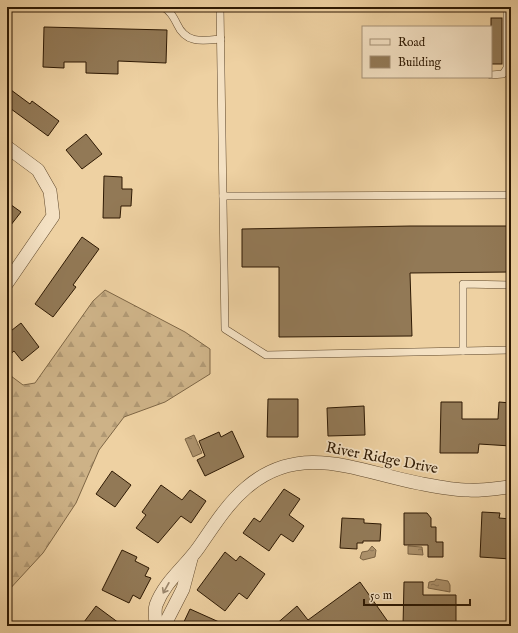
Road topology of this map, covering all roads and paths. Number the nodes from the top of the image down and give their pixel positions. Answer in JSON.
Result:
{"nodes":[{"id":1,"x":7,"y":7,"type":"edge"},
{"id":2,"x":24,"y":7,"type":"edge"},
{"id":3,"x":163,"y":7,"type":"edge"},
{"id":4,"x":220,"y":7,"type":"edge"},
{"id":5,"x":507,"y":7,"type":"edge"},
{"id":6,"x":221,"y":40,"type":"junction"},
{"id":7,"x":492,"y":75,"type":"edge"},
{"id":8,"x":7,"y":147,"type":"edge"},
{"id":9,"x":511,"y":195,"type":"edge"},
{"id":10,"x":223,"y":196,"type":"junction"},
{"id":11,"x":7,"y":283,"type":"edge"},
{"id":12,"x":511,"y":285,"type":"edge"},
{"id":13,"x":511,"y":350,"type":"edge"},
{"id":14,"x":463,"y":351,"type":"junction"},
{"id":15,"x":511,"y":487,"type":"edge"},
{"id":16,"x":191,"y":559,"type":"junction"},
{"id":17,"x":156,"y":626,"type":"edge"},
{"id":18,"x":164,"y":626,"type":"edge"}],
"edges":[{"from":1,"to":2,"type":"lane"},
{"from":3,"to":6,"type":"lane"},
{"from":4,"to":6,"type":"lane"},
{"from":5,"to":7,"type":"lane"},
{"from":6,"to":10,"type":"lane"},
{"from":8,"to":11,"type":"street"},
{"from":9,"to":10,"type":"lane"},
{"from":10,"to":14,"type":"lane"},
{"from":12,"to":14,"type":"lane"},
{"from":13,"to":14,"type":"lane"},
{"from":15,"to":16,"type":"street","name":"River Ridge Drive"},
{"from":16,"to":17,"type":"street","name":"River Ridge Drive","one_way":true},
{"from":16,"to":18,"type":"street","name":"River Ridge Drive"}]}
